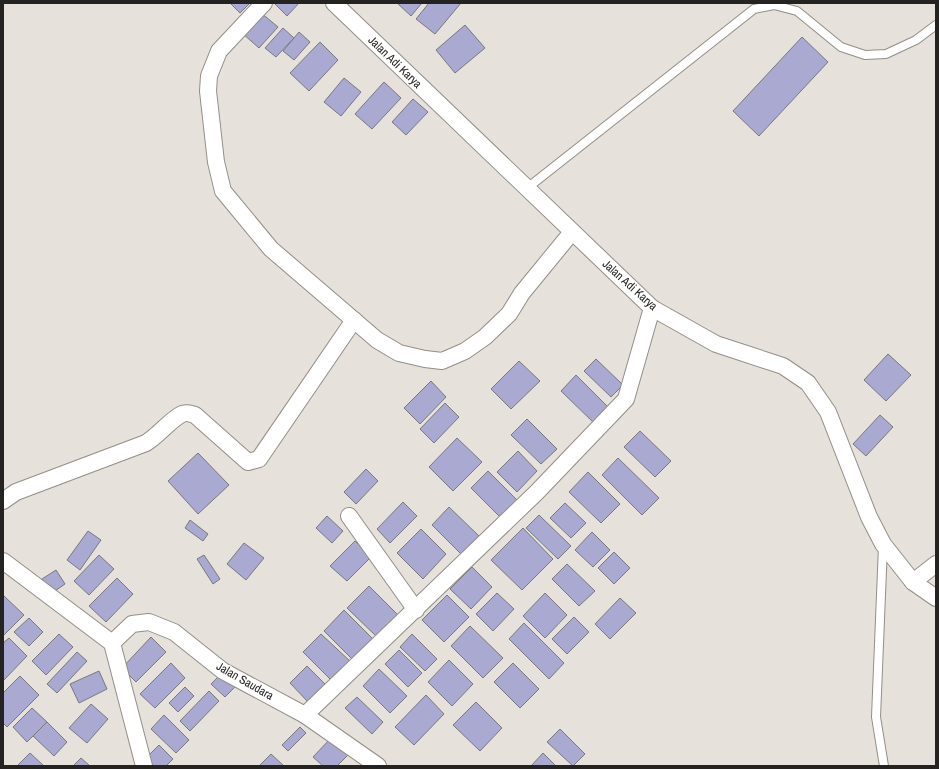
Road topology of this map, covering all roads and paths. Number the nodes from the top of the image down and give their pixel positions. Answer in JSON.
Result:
{"nodes":[{"id":1,"x":264,"y":3,"type":"edge"},
{"id":2,"x":334,"y":3,"type":"edge"},
{"id":3,"x":936,"y":25,"type":"edge"},
{"id":4,"x":526,"y":189,"type":"junction"},
{"id":5,"x":572,"y":232,"type":"junction"},
{"id":6,"x":652,"y":308,"type":"junction"},
{"id":7,"x":354,"y":320,"type":"junction"},
{"id":8,"x":3,"y":500,"type":"edge"},
{"id":9,"x":349,"y":516,"type":"dead end"},
{"id":10,"x":883,"y":544,"type":"junction"},
{"id":11,"x":3,"y":561,"type":"edge"},
{"id":12,"x":936,"y":564,"type":"edge"},
{"id":13,"x":913,"y":582,"type":"junction"},
{"id":14,"x":936,"y":598,"type":"edge"},
{"id":15,"x":416,"y":610,"type":"junction"},
{"id":16,"x":112,"y":643,"type":"junction"},
{"id":17,"x":305,"y":714,"type":"junction"},
{"id":18,"x":144,"y":766,"type":"edge"},
{"id":19,"x":378,"y":766,"type":"edge"},
{"id":20,"x":884,"y":766,"type":"edge"}],
"edges":[{"from":1,"to":7,"type":"street"},
{"from":2,"to":4,"type":"street","name":"Jalan Adi Karya"},
{"from":3,"to":4,"type":"lane"},
{"from":4,"to":5,"type":"street","name":"Jalan Adi Karya"},
{"from":5,"to":6,"type":"street","name":"Jalan Adi Karya"},
{"from":5,"to":7,"type":"street"},
{"from":6,"to":10,"type":"street","name":"Jalan Adi Karya"},
{"from":6,"to":15,"type":"street"},
{"from":7,"to":8,"type":"street"},
{"from":9,"to":15,"type":"street"},
{"from":10,"to":13,"type":"street","name":"Jalan Adi Karya"},
{"from":10,"to":20,"type":"lane"},
{"from":11,"to":16,"type":"street"},
{"from":12,"to":13,"type":"street"},
{"from":13,"to":14,"type":"street","name":"Jalan Adi Karya"},
{"from":15,"to":17,"type":"street"},
{"from":16,"to":17,"type":"street","name":"Jalan Saudara"},
{"from":16,"to":18,"type":"street"},
{"from":17,"to":19,"type":"street","name":"Jalan Saudara"}]}
